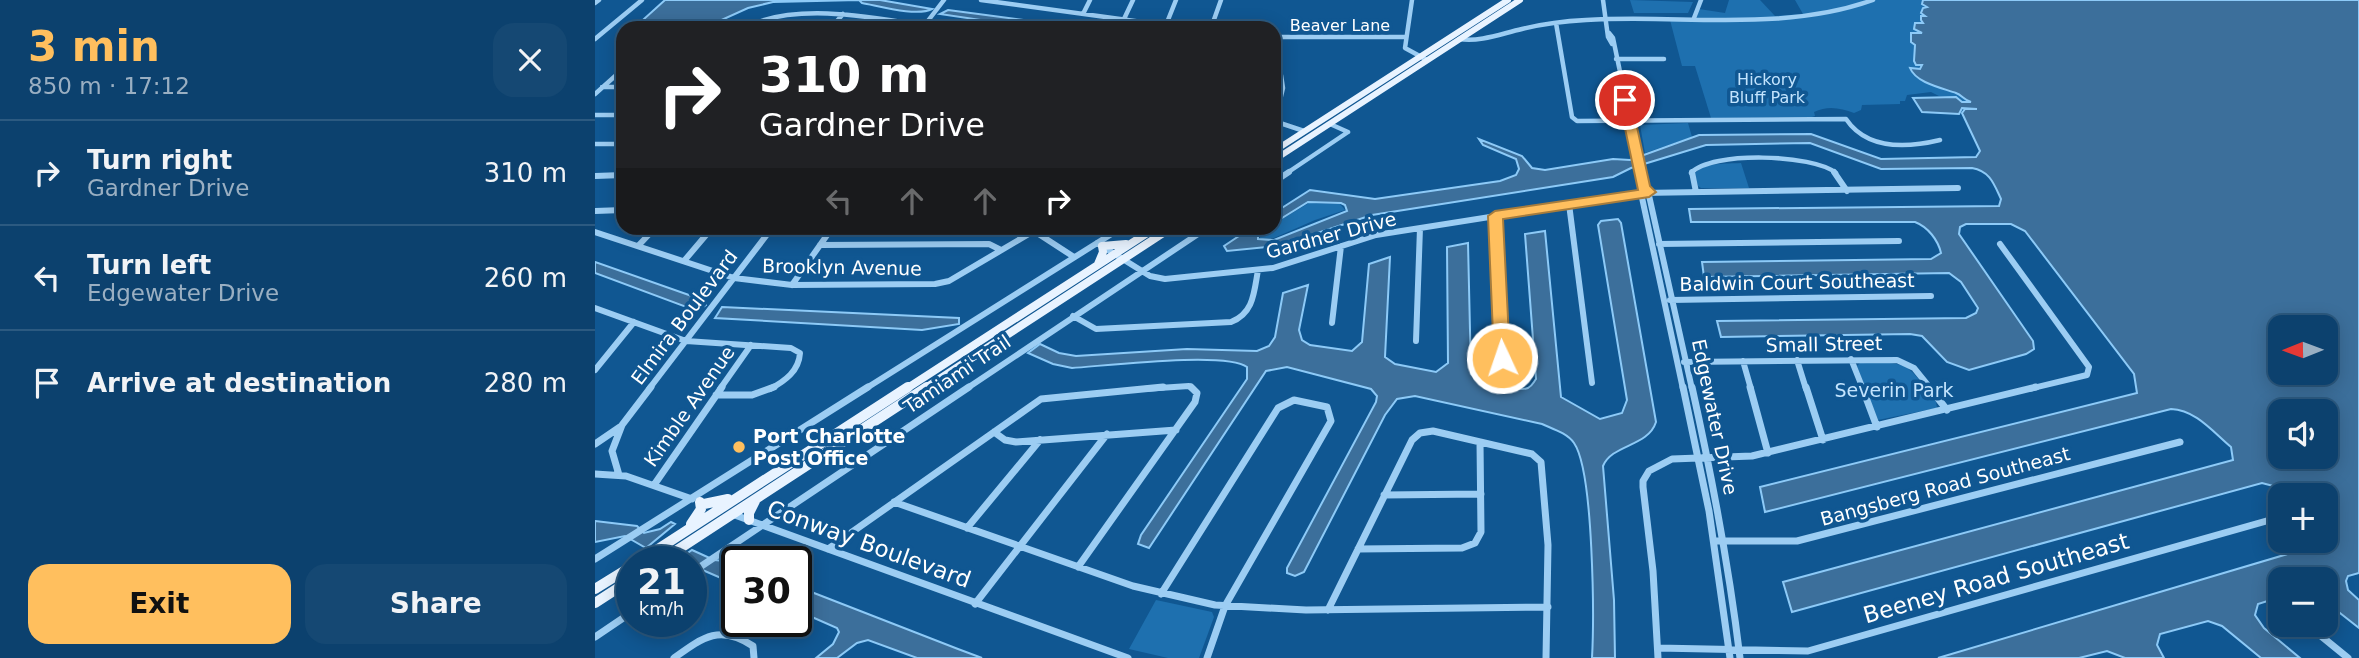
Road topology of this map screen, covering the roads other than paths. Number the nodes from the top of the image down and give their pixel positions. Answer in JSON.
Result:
{"nodes":[{"id":1,"x":642,"y":0,"type":"edge"},
{"id":2,"x":944,"y":0,"type":"edge"},
{"id":3,"x":981,"y":0,"type":"edge"},
{"id":4,"x":988,"y":0,"type":"edge"},
{"id":5,"x":1090,"y":0,"type":"edge"},
{"id":6,"x":1133,"y":0,"type":"edge"},
{"id":7,"x":1176,"y":0,"type":"edge"},
{"id":8,"x":1221,"y":0,"type":"edge"},
{"id":9,"x":1412,"y":0,"type":"edge"},
{"id":10,"x":1604,"y":0,"type":"edge"},
{"id":11,"x":1701,"y":0,"type":"edge"},
{"id":12,"x":1873,"y":0,"type":"edge"},
{"id":13,"x":1511,"y":1,"type":"edge"},
{"id":14,"x":843,"y":14,"type":"junction"},
{"id":15,"x":1083,"y":14,"type":"junction"},
{"id":16,"x":1694,"y":18,"type":"junction"},
{"id":17,"x":1124,"y":19,"type":"junction"},
{"id":18,"x":1607,"y":19,"type":"junction"},
{"id":19,"x":882,"y":20,"type":"joint"},
{"id":20,"x":616,"y":21,"type":"edge"},
{"id":21,"x":617,"y":21,"type":"edge"},
{"id":22,"x":752,"y":21,"type":"edge"},
{"id":23,"x":837,"y":21,"type":"edge"},
{"id":24,"x":888,"y":21,"type":"edge"},
{"id":25,"x":928,"y":21,"type":"edge"},
{"id":26,"x":1138,"y":21,"type":"edge"},
{"id":27,"x":1168,"y":21,"type":"edge"},
{"id":28,"x":1214,"y":21,"type":"edge"},
{"id":29,"x":1556,"y":23,"type":"junction"},
{"id":30,"x":1281,"y":37,"type":"edge"},
{"id":31,"x":1405,"y":37,"type":"junction"},
{"id":32,"x":596,"y":38,"type":"edge"},
{"id":33,"x":1459,"y":39,"type":"junction"},
{"id":34,"x":1419,"y":57,"type":"junction"},
{"id":35,"x":1616,"y":59,"type":"junction"},
{"id":36,"x":1664,"y":59,"type":"dead end"},
{"id":37,"x":1427,"y":60,"type":"junction"},
{"id":38,"x":616,"y":75,"type":"edge"},
{"id":39,"x":1281,"y":75,"type":"edge"},
{"id":40,"x":602,"y":87,"type":"junction"},
{"id":41,"x":616,"y":87,"type":"edge"},
{"id":42,"x":595,"y":94,"type":"edge"},
{"id":43,"x":1281,"y":97,"type":"edge"},
{"id":44,"x":1338,"y":110,"type":"junction"},
{"id":45,"x":595,"y":115,"type":"edge"},
{"id":46,"x":616,"y":115,"type":"edge"},
{"id":47,"x":1321,"y":121,"type":"junction"},
{"id":48,"x":1630,"y":122,"type":"junction"},
{"id":49,"x":1281,"y":124,"type":"edge"},
{"id":50,"x":1330,"y":124,"type":"junction"},
{"id":51,"x":1302,"y":132,"type":"junction"},
{"id":52,"x":1315,"y":133,"type":"junction"},
{"id":53,"x":1940,"y":140,"type":"dead end"},
{"id":54,"x":595,"y":144,"type":"edge"},
{"id":55,"x":616,"y":144,"type":"edge"},
{"id":56,"x":1281,"y":146,"type":"edge"},
{"id":57,"x":1281,"y":155,"type":"edge"},
{"id":58,"x":595,"y":176,"type":"edge"},
{"id":59,"x":616,"y":176,"type":"edge"},
{"id":60,"x":1281,"y":177,"type":"edge"},
{"id":61,"x":1958,"y":188,"type":"dead end"},
{"id":62,"x":1645,"y":191,"type":"junction"},
{"id":63,"x":1847,"y":191,"type":"junction"},
{"id":64,"x":1696,"y":192,"type":"junction"},
{"id":65,"x":1569,"y":204,"type":"junction"},
{"id":66,"x":616,"y":210,"type":"edge"},
{"id":67,"x":595,"y":211,"type":"edge"},
{"id":68,"x":1495,"y":216,"type":"junction"},
{"id":69,"x":1420,"y":228,"type":"junction"},
{"id":70,"x":595,"y":232,"type":"edge"},
{"id":71,"x":648,"y":235,"type":"edge"},
{"id":72,"x":706,"y":235,"type":"edge"},
{"id":73,"x":767,"y":235,"type":"edge"},
{"id":74,"x":827,"y":235,"type":"edge"},
{"id":75,"x":1027,"y":235,"type":"edge"},
{"id":76,"x":1045,"y":235,"type":"edge"},
{"id":77,"x":1112,"y":235,"type":"edge"},
{"id":78,"x":1144,"y":235,"type":"edge"},
{"id":79,"x":1158,"y":235,"type":"edge"},
{"id":80,"x":1196,"y":235,"type":"edge"},
{"id":81,"x":1899,"y":241,"type":"dead end"},
{"id":82,"x":1132,"y":243,"type":"junction"},
{"id":83,"x":1100,"y":244,"type":"junction"},
{"id":84,"x":1657,"y":244,"type":"junction"},
{"id":85,"x":2000,"y":244,"type":"dead end"},
{"id":86,"x":820,"y":245,"type":"junction"},
{"id":87,"x":638,"y":246,"type":"junction"},
{"id":88,"x":1341,"y":247,"type":"junction"},
{"id":89,"x":1002,"y":250,"type":"junction"},
{"id":90,"x":1119,"y":256,"type":"junction"},
{"id":91,"x":1074,"y":257,"type":"junction"},
{"id":92,"x":684,"y":261,"type":"junction"},
{"id":93,"x":1097,"y":265,"type":"junction"},
{"id":94,"x":1258,"y":270,"type":"junction"},
{"id":95,"x":1142,"y":271,"type":"junction"},
{"id":96,"x":734,"y":278,"type":"junction"},
{"id":97,"x":792,"y":285,"type":"junction"},
{"id":98,"x":1931,"y":296,"type":"dead end"},
{"id":99,"x":1669,"y":300,"type":"junction"},
{"id":100,"x":595,"y":308,"type":"edge"},
{"id":101,"x":1073,"y":316,"type":"junction"},
{"id":102,"x":634,"y":322,"type":"junction"},
{"id":103,"x":1332,"y":323,"type":"dead end"},
{"id":104,"x":686,"y":341,"type":"junction"},
{"id":105,"x":1416,"y":341,"type":"dead end"},
{"id":106,"x":751,"y":345,"type":"junction"},
{"id":107,"x":1502,"y":358,"type":"dead end"},
{"id":108,"x":1851,"y":359,"type":"junction"},
{"id":109,"x":1797,"y":360,"type":"junction"},
{"id":110,"x":1742,"y":361,"type":"junction"},
{"id":111,"x":1682,"y":362,"type":"junction"},
{"id":112,"x":595,"y":370,"type":"edge"},
{"id":113,"x":1592,"y":383,"type":"dead end"},
{"id":114,"x":716,"y":395,"type":"junction"},
{"id":115,"x":1947,"y":410,"type":"junction"},
{"id":116,"x":622,"y":425,"type":"junction"},
{"id":117,"x":1877,"y":427,"type":"junction"},
{"id":118,"x":1176,"y":430,"type":"junction"},
{"id":119,"x":994,"y":432,"type":"junction"},
{"id":120,"x":1107,"y":434,"type":"junction"},
{"id":121,"x":1040,"y":440,"type":"junction"},
{"id":122,"x":1823,"y":440,"type":"junction"},
{"id":123,"x":1480,"y":442,"type":"junction"},
{"id":124,"x":2180,"y":442,"type":"dead end"},
{"id":125,"x":595,"y":444,"type":"edge"},
{"id":126,"x":1768,"y":453,"type":"junction"},
{"id":127,"x":1698,"y":458,"type":"junction"},
{"id":128,"x":1708,"y":458,"type":"junction"},
{"id":129,"x":595,"y":474,"type":"edge"},
{"id":130,"x":619,"y":475,"type":"junction"},
{"id":131,"x":654,"y":485,"type":"junction"},
{"id":132,"x":1481,"y":494,"type":"junction"},
{"id":133,"x":741,"y":495,"type":"junction"},
{"id":134,"x":1384,"y":495,"type":"junction"},
{"id":135,"x":758,"y":497,"type":"junction"},
{"id":136,"x":698,"y":501,"type":"junction"},
{"id":137,"x":894,"y":502,"type":"junction"},
{"id":138,"x":718,"y":510,"type":"junction"},
{"id":139,"x":731,"y":514,"type":"junction"},
{"id":140,"x":749,"y":520,"type":"junction"},
{"id":141,"x":2268,"y":521,"type":"edge"},
{"id":142,"x":762,"y":525,"type":"junction"},
{"id":143,"x":967,"y":528,"type":"junction"},
{"id":144,"x":685,"y":531,"type":"junction"},
{"id":145,"x":1715,"y":541,"type":"junction"},
{"id":146,"x":1725,"y":541,"type":"junction"},
{"id":147,"x":662,"y":546,"type":"edge"},
{"id":148,"x":683,"y":546,"type":"edge"},
{"id":149,"x":1020,"y":547,"type":"junction"},
{"id":150,"x":828,"y":549,"type":"junction"},
{"id":151,"x":1358,"y":549,"type":"junction"},
{"id":152,"x":595,"y":559,"type":"edge"},
{"id":153,"x":707,"y":562,"type":"edge"},
{"id":154,"x":1079,"y":567,"type":"junction"},
{"id":155,"x":616,"y":576,"type":"edge"},
{"id":156,"x":595,"y":589,"type":"edge"},
{"id":157,"x":616,"y":589,"type":"edge"},
{"id":158,"x":1161,"y":594,"type":"junction"},
{"id":159,"x":595,"y":603,"type":"edge"},
{"id":160,"x":975,"y":604,"type":"junction"},
{"id":161,"x":1225,"y":606,"type":"junction"},
{"id":162,"x":1548,"y":607,"type":"junction"},
{"id":163,"x":1328,"y":610,"type":"junction"},
{"id":164,"x":616,"y":623,"type":"edge"},
{"id":165,"x":595,"y":637,"type":"edge"},
{"id":166,"x":2322,"y":637,"type":"edge"},
{"id":167,"x":1658,"y":653,"type":"edge"},
{"id":168,"x":1730,"y":655,"type":"edge"},
{"id":169,"x":1740,"y":655,"type":"edge"},
{"id":170,"x":674,"y":658,"type":"edge"},
{"id":171,"x":754,"y":658,"type":"edge"},
{"id":172,"x":1128,"y":658,"type":"edge"},
{"id":173,"x":1207,"y":658,"type":"edge"},
{"id":174,"x":1546,"y":658,"type":"edge"},
{"id":175,"x":2348,"y":658,"type":"edge"}],
"edges":[{"from":1,"to":21,"type":"street"},
{"from":2,"to":25,"type":"street"},
{"from":3,"to":4,"type":"street"},
{"from":4,"to":15,"type":"street"},
{"from":5,"to":15,"type":"street"},
{"from":6,"to":17,"type":"street"},
{"from":7,"to":27,"type":"street"},
{"from":8,"to":28,"type":"street"},
{"from":9,"to":31,"type":"street"},
{"from":10,"to":18,"type":"street","name":"Edgewater Drive"},
{"from":11,"to":16,"type":"street"},
{"from":12,"to":16,"type":"street"},
{"from":13,"to":33,"type":"main road"},
{"from":13,"to":34,"type":"main road"},
{"from":14,"to":19,"type":"street"},
{"from":14,"to":22,"type":"street"},
{"from":14,"to":23,"type":"street"},
{"from":15,"to":17,"type":"street"},
{"from":16,"to":18,"type":"street"},
{"from":17,"to":26,"type":"street"},
{"from":18,"to":29,"type":"street"},
{"from":18,"to":35,"type":"street","name":"Edgewater Drive"},
{"from":19,"to":24,"type":"street"},
{"from":20,"to":32,"type":"street"},
{"from":29,"to":33,"type":"street"},
{"from":29,"to":48,"type":"street"},
{"from":30,"to":31,"type":"street","name":"Beaver Lane"},
{"from":31,"to":34,"type":"street"},
{"from":33,"to":37,"type":"main road"},
{"from":34,"to":37,"type":"street"},
{"from":34,"to":44,"type":"main road"},
{"from":35,"to":36,"type":"street"},
{"from":35,"to":48,"type":"street","name":"Edgewater Drive"},
{"from":37,"to":50,"type":"main road"},
{"from":38,"to":40,"type":"street"},
{"from":39,"to":43,"type":"street"},
{"from":40,"to":41,"type":"street"},
{"from":40,"to":42,"type":"street"},
{"from":44,"to":47,"type":"main road"},
{"from":44,"to":50,"type":"main road"},
{"from":45,"to":46,"type":"street"},
{"from":47,"to":51,"type":"main road"},
{"from":47,"to":52,"type":"main road"},
{"from":48,"to":53,"type":"street"},
{"from":48,"to":62,"type":"street","name":"Edgewater Drive"},
{"from":49,"to":51,"type":"street"},
{"from":50,"to":52,"type":"main road"},
{"from":50,"to":60,"type":"street"},
{"from":51,"to":56,"type":"main road"},
{"from":52,"to":57,"type":"main road"},
{"from":54,"to":55,"type":"street"},
{"from":58,"to":59,"type":"street"},
{"from":61,"to":63,"type":"street","name":"Gardner Drive"},
{"from":62,"to":64,"type":"street","name":"Gardner Drive"},
{"from":62,"to":65,"type":"street","name":"Gardner Drive"},
{"from":62,"to":84,"type":"street","name":"Edgewater Drive"},
{"from":63,"to":64,"type":"street","name":"Gardner Drive"},
{"from":63,"to":64,"type":"street"},
{"from":65,"to":68,"type":"street","name":"Gardner Drive"},
{"from":65,"to":113,"type":"street"},
{"from":66,"to":67,"type":"street"},
{"from":68,"to":69,"type":"street","name":"Gardner Drive"},
{"from":68,"to":107,"type":"street"},
{"from":69,"to":88,"type":"street","name":"Gardner Drive"},
{"from":69,"to":105,"type":"street"},
{"from":70,"to":87,"type":"street","name":"Brooklyn Avenue"},
{"from":71,"to":87,"type":"street"},
{"from":72,"to":92,"type":"street"},
{"from":73,"to":96,"type":"street","name":"Elmira Boulevard"},
{"from":74,"to":86,"type":"street"},
{"from":75,"to":89,"type":"street","name":"Brooklyn Avenue"},
{"from":76,"to":91,"type":"street"},
{"from":77,"to":83,"type":"street","name":"Tamiami Trail"},
{"from":78,"to":82,"type":"main road","name":"Tamiami Trail"},
{"from":79,"to":90,"type":"main road","name":"Tamiami Trail"},
{"from":80,"to":95,"type":"street","name":"Tamiami Trail"},
{"from":81,"to":84,"type":"street"},
{"from":82,"to":83,"type":"main road"},
{"from":82,"to":90,"type":"main road","name":"Tamiami Trail"},
{"from":83,"to":90,"type":"street","name":"Gardner Drive"},
{"from":83,"to":91,"type":"street","name":"Tamiami Trail"},
{"from":83,"to":93,"type":"main road"},
{"from":84,"to":99,"type":"street","name":"Edgewater Drive"},
{"from":85,"to":115,"type":"street"},
{"from":86,"to":89,"type":"street"},
{"from":86,"to":97,"type":"street"},
{"from":87,"to":92,"type":"street","name":"Brooklyn Avenue"},
{"from":88,"to":94,"type":"street","name":"Gardner Drive"},
{"from":88,"to":103,"type":"street"},
{"from":89,"to":97,"type":"street","name":"Brooklyn Avenue"},
{"from":90,"to":93,"type":"main road","name":"Tamiami Trail"},
{"from":90,"to":95,"type":"street","name":"Gardner Drive"},
{"from":90,"to":135,"type":"main road","name":"Tamiami Trail"},
{"from":91,"to":136,"type":"street","name":"Tamiami Trail"},
{"from":92,"to":96,"type":"street","name":"Brooklyn Avenue"},
{"from":93,"to":133,"type":"main road","name":"Tamiami Trail"},
{"from":94,"to":95,"type":"street","name":"Gardner Drive"},
{"from":94,"to":101,"type":"street"},
{"from":95,"to":101,"type":"street","name":"Tamiami Trail"},
{"from":96,"to":97,"type":"street","name":"Brooklyn Avenue"},
{"from":96,"to":104,"type":"street","name":"Elmira Boulevard"},
{"from":98,"to":99,"type":"street","name":"Baldwin Court Southeast"},
{"from":99,"to":111,"type":"street","name":"Edgewater Drive"},
{"from":100,"to":102,"type":"street"},
{"from":101,"to":142,"type":"street","name":"Tamiami Trail"},
{"from":102,"to":104,"type":"street"},
{"from":102,"to":112,"type":"street"},
{"from":104,"to":106,"type":"street"},
{"from":104,"to":116,"type":"street","name":"Elmira Boulevard"},
{"from":106,"to":114,"type":"street","name":"Kimble Avenue"},
{"from":106,"to":114,"type":"street"},
{"from":108,"to":109,"type":"street","name":"Small Street"},
{"from":108,"to":115,"type":"street","name":"Small Street"},
{"from":108,"to":117,"type":"street"},
{"from":109,"to":110,"type":"street","name":"Small Street"},
{"from":109,"to":122,"type":"street"},
{"from":110,"to":111,"type":"street","name":"Small Street"},
{"from":110,"to":126,"type":"street"},
{"from":111,"to":127,"type":"street","name":"Edgewater Drive"},
{"from":111,"to":128,"type":"street","name":"Edgewater Drive"},
{"from":114,"to":131,"type":"street","name":"Kimble Avenue"},
{"from":115,"to":117,"type":"street"},
{"from":116,"to":125,"type":"street","name":"Elmira Boulevard"},
{"from":116,"to":130,"type":"street","name":"Elmira Boulevard"},
{"from":117,"to":122,"type":"street"},
{"from":118,"to":119,"type":"street"},
{"from":118,"to":120,"type":"street"},
{"from":118,"to":154,"type":"street"},
{"from":119,"to":121,"type":"street"},
{"from":119,"to":137,"type":"street"},
{"from":120,"to":121,"type":"street"},
{"from":120,"to":149,"type":"street"},
{"from":121,"to":143,"type":"street"},
{"from":122,"to":126,"type":"street"},
{"from":123,"to":132,"type":"street"},
{"from":123,"to":134,"type":"street"},
{"from":123,"to":162,"type":"street"},
{"from":124,"to":146,"type":"street","name":"Bangsberg Road Southeast"},
{"from":126,"to":128,"type":"street"},
{"from":127,"to":128,"type":"street"},
{"from":127,"to":145,"type":"street","name":"Edgewater Drive"},
{"from":127,"to":167,"type":"street"},
{"from":128,"to":146,"type":"street","name":"Edgewater Drive"},
{"from":129,"to":130,"type":"street","name":"Conway Boulevard"},
{"from":130,"to":131,"type":"street","name":"Conway Boulevard"},
{"from":131,"to":136,"type":"street","name":"Conway Boulevard"},
{"from":132,"to":134,"type":"street"},
{"from":132,"to":151,"type":"street"},
{"from":133,"to":136,"type":"main road"},
{"from":133,"to":138,"type":"main road","name":"Tamiami Trail"},
{"from":134,"to":151,"type":"street"},
{"from":135,"to":139,"type":"main road","name":"Tamiami Trail"},
{"from":135,"to":140,"type":"main road"},
{"from":136,"to":138,"type":"street","name":"Conway Boulevard"},
{"from":136,"to":144,"type":"main road"},
{"from":136,"to":152,"type":"street","name":"Tamiami Trail"},
{"from":137,"to":143,"type":"street"},
{"from":137,"to":150,"type":"street"},
{"from":138,"to":139,"type":"street","name":"Conway Boulevard"},
{"from":138,"to":144,"type":"main road","name":"Tamiami Trail"},
{"from":139,"to":140,"type":"street","name":"Conway Boulevard"},
{"from":139,"to":148,"type":"main road","name":"Tamiami Trail"},
{"from":140,"to":142,"type":"street","name":"Conway Boulevard"},
{"from":141,"to":169,"type":"street","name":"Beeney Road Southeast"},
{"from":142,"to":150,"type":"street","name":"Conway Boulevard"},
{"from":142,"to":153,"type":"street","name":"Tamiami Trail"},
{"from":143,"to":149,"type":"street"},
{"from":144,"to":147,"type":"main road","name":"Tamiami Trail"},
{"from":145,"to":146,"type":"street","name":"Bangsberg Road Southeast"},
{"from":145,"to":168,"type":"street","name":"Edgewater Drive"},
{"from":146,"to":169,"type":"street","name":"Edgewater Drive"},
{"from":149,"to":154,"type":"street"},
{"from":149,"to":160,"type":"street"},
{"from":150,"to":160,"type":"street","name":"Conway Boulevard"},
{"from":151,"to":163,"type":"street"},
{"from":154,"to":158,"type":"street"},
{"from":155,"to":156,"type":"main road"},
{"from":157,"to":159,"type":"main road"},
{"from":158,"to":161,"type":"street"},
{"from":158,"to":161,"type":"street"},
{"from":160,"to":172,"type":"street","name":"Conway Boulevard"},
{"from":161,"to":163,"type":"street"},
{"from":161,"to":173,"type":"street"},
{"from":162,"to":163,"type":"street"},
{"from":162,"to":174,"type":"street"},
{"from":164,"to":165,"type":"street"},
{"from":166,"to":175,"type":"street"},
{"from":167,"to":168,"type":"street","name":"Beeney Road Southeast"},
{"from":168,"to":169,"type":"street","name":"Beeney Road Southeast"},
{"from":170,"to":171,"type":"street"}]}
